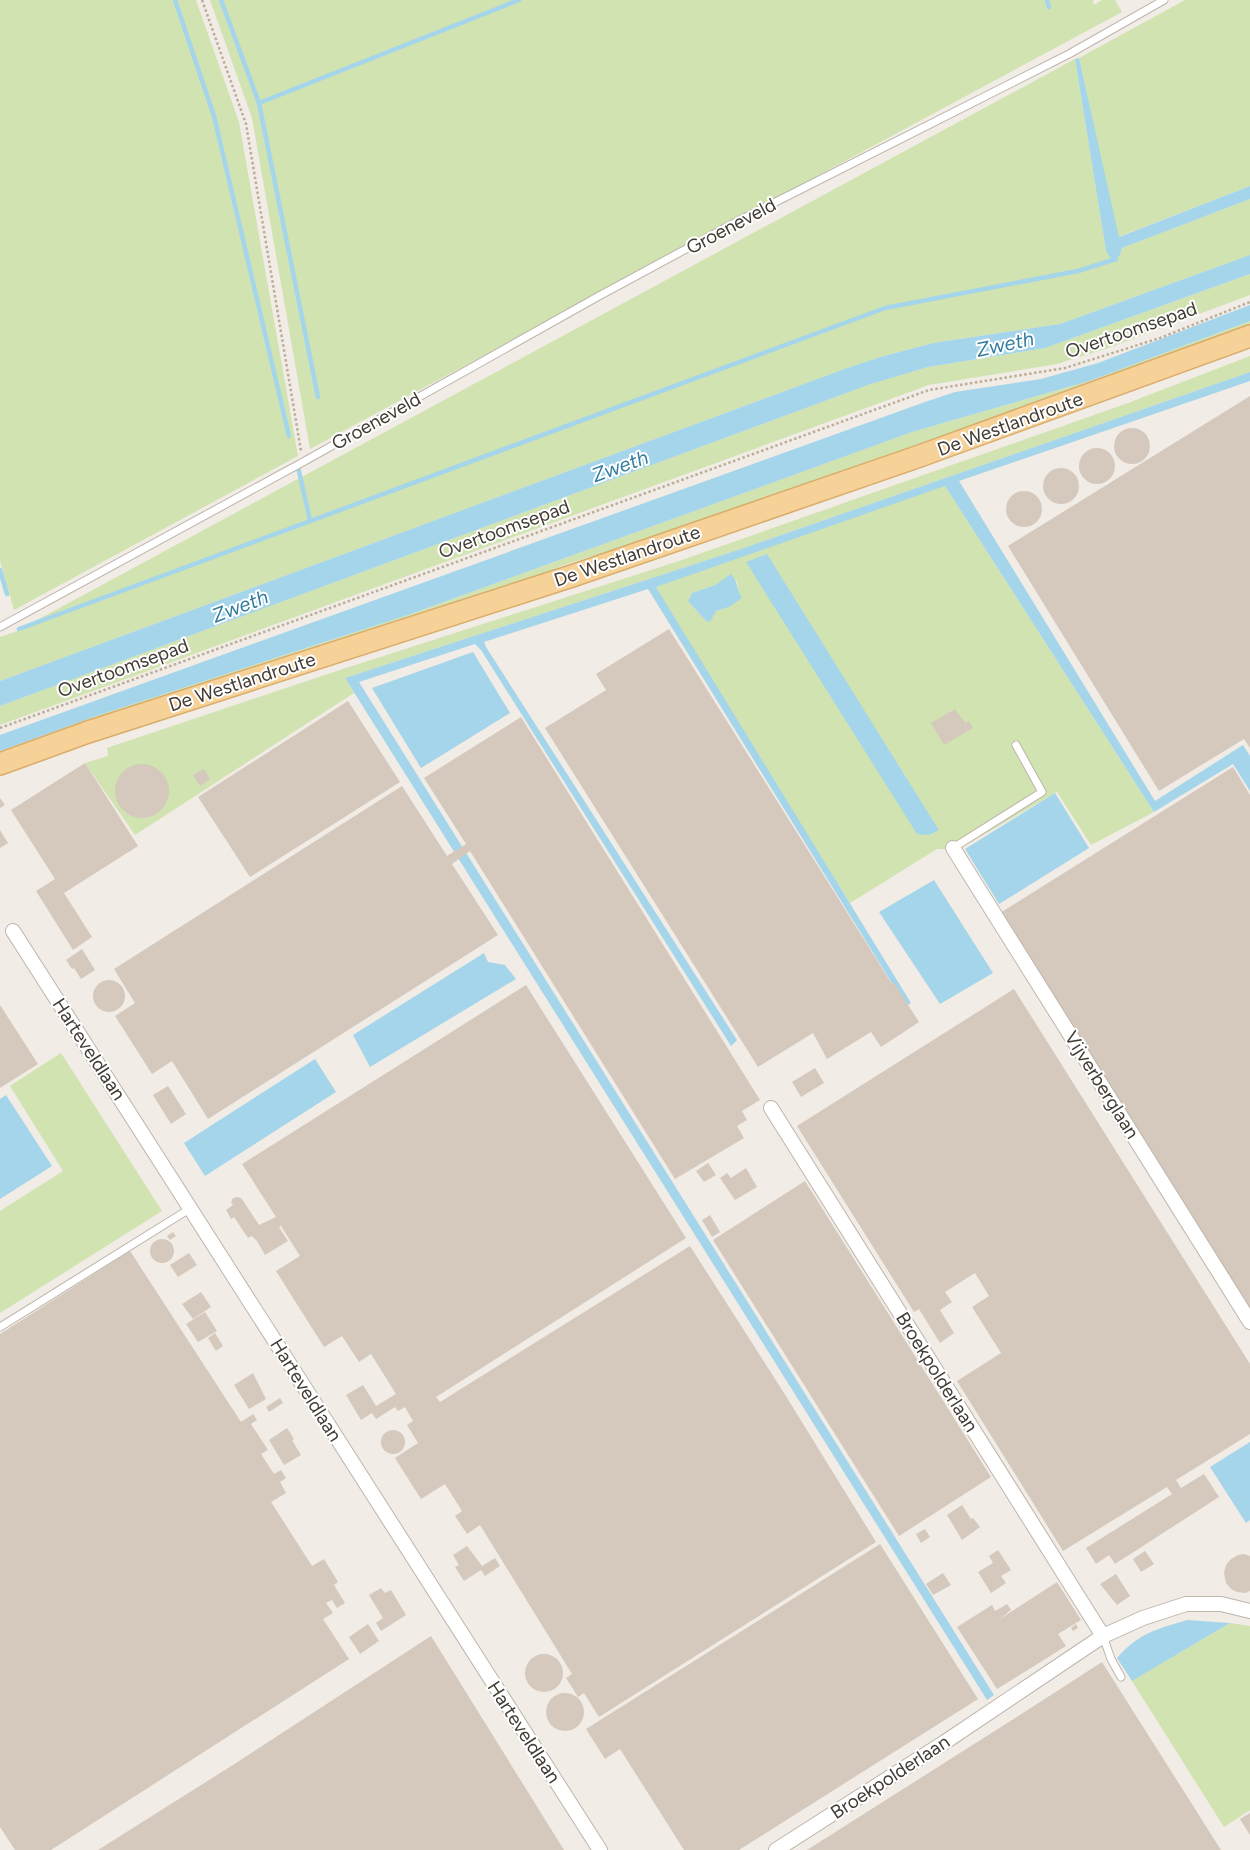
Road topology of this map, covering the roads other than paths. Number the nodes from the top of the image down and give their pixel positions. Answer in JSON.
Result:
{"nodes":[{"id":1,"x":1164,"y":0,"type":"edge"},
{"id":2,"x":1250,"y":336,"type":"edge"},
{"id":3,"x":1250,"y":350,"type":"edge"},
{"id":4,"x":0,"y":627,"type":"edge"},
{"id":5,"x":1016,"y":745,"type":"dead end"},
{"id":6,"x":0,"y":764,"type":"edge"},
{"id":7,"x":0,"y":778,"type":"edge"},
{"id":8,"x":953,"y":848,"type":"joint"},
{"id":9,"x":13,"y":931,"type":"dead end"},
{"id":10,"x":771,"y":1108,"type":"dead end"},
{"id":11,"x":191,"y":1208,"type":"junction"},
{"id":12,"x":1250,"y":1322,"type":"edge"},
{"id":13,"x":0,"y":1327,"type":"edge"},
{"id":14,"x":1250,"y":1611,"type":"edge"},
{"id":15,"x":1103,"y":1636,"type":"junction"},
{"id":16,"x":1122,"y":1677,"type":"dead end"},
{"id":17,"x":600,"y":1850,"type":"edge"},
{"id":18,"x":776,"y":1850,"type":"edge"}],
"edges":[{"from":1,"to":4,"type":"lane","name":"Groeneveld"},
{"from":2,"to":6,"type":"main road","name":"De Westlandroute"},
{"from":3,"to":7,"type":"main road","name":"De Westlandroute"},
{"from":5,"to":8,"type":"lane"},
{"from":8,"to":12,"type":"street","name":"Vijverberglaan"},
{"from":9,"to":11,"type":"street","name":"Harteveldlaan"},
{"from":10,"to":15,"type":"street","name":"Broekpolderlaan"},
{"from":11,"to":13,"type":"lane"},
{"from":11,"to":17,"type":"street","name":"Harteveldlaan"},
{"from":14,"to":15,"type":"street","name":"Broekpolderlaan"},
{"from":15,"to":16,"type":"lane"},
{"from":15,"to":18,"type":"street","name":"Broekpolderlaan"}]}
